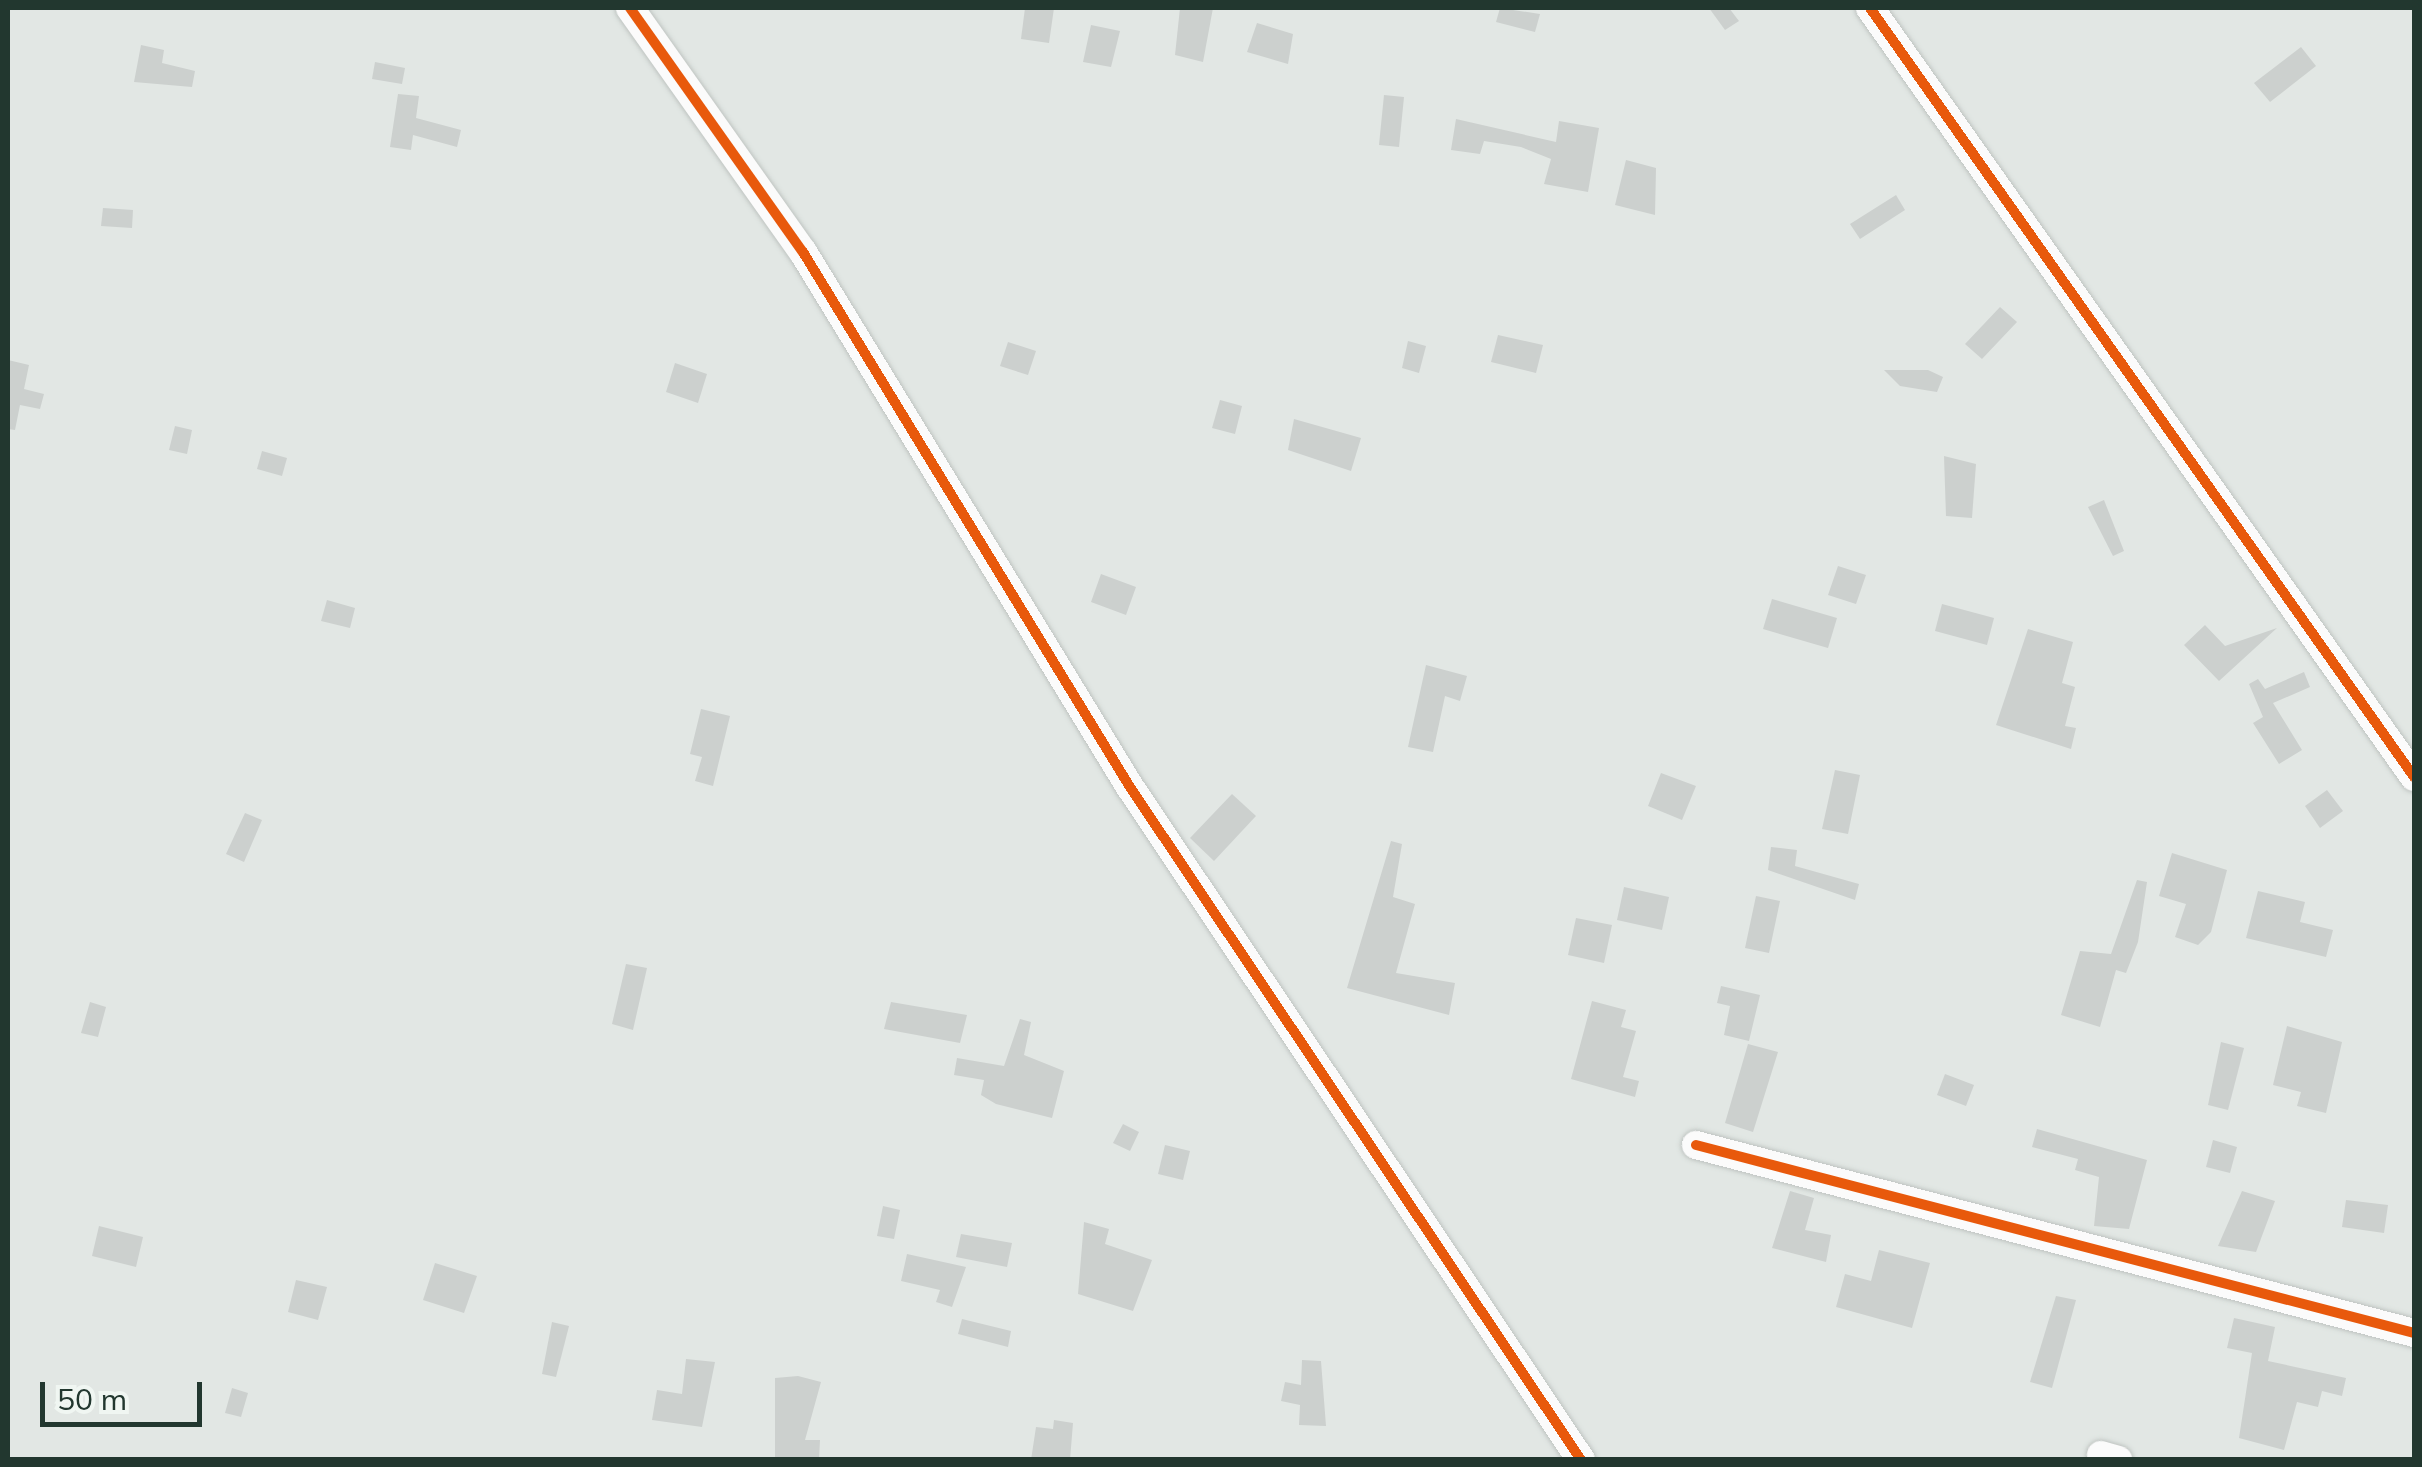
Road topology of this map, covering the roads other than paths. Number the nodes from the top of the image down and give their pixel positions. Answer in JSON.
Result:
{"nodes":[{"id":1,"x":630,"y":8,"type":"edge"},
{"id":2,"x":1870,"y":8,"type":"edge"},
{"id":3,"x":2414,"y":777,"type":"edge"},
{"id":4,"x":1696,"y":1145,"type":"dead end"},
{"id":5,"x":2414,"y":1333,"type":"edge"},
{"id":6,"x":1581,"y":1460,"type":"edge"}],
"edges":[{"from":1,"to":6,"type":"street"},
{"from":2,"to":3,"type":"street"},
{"from":4,"to":5,"type":"street"}]}
